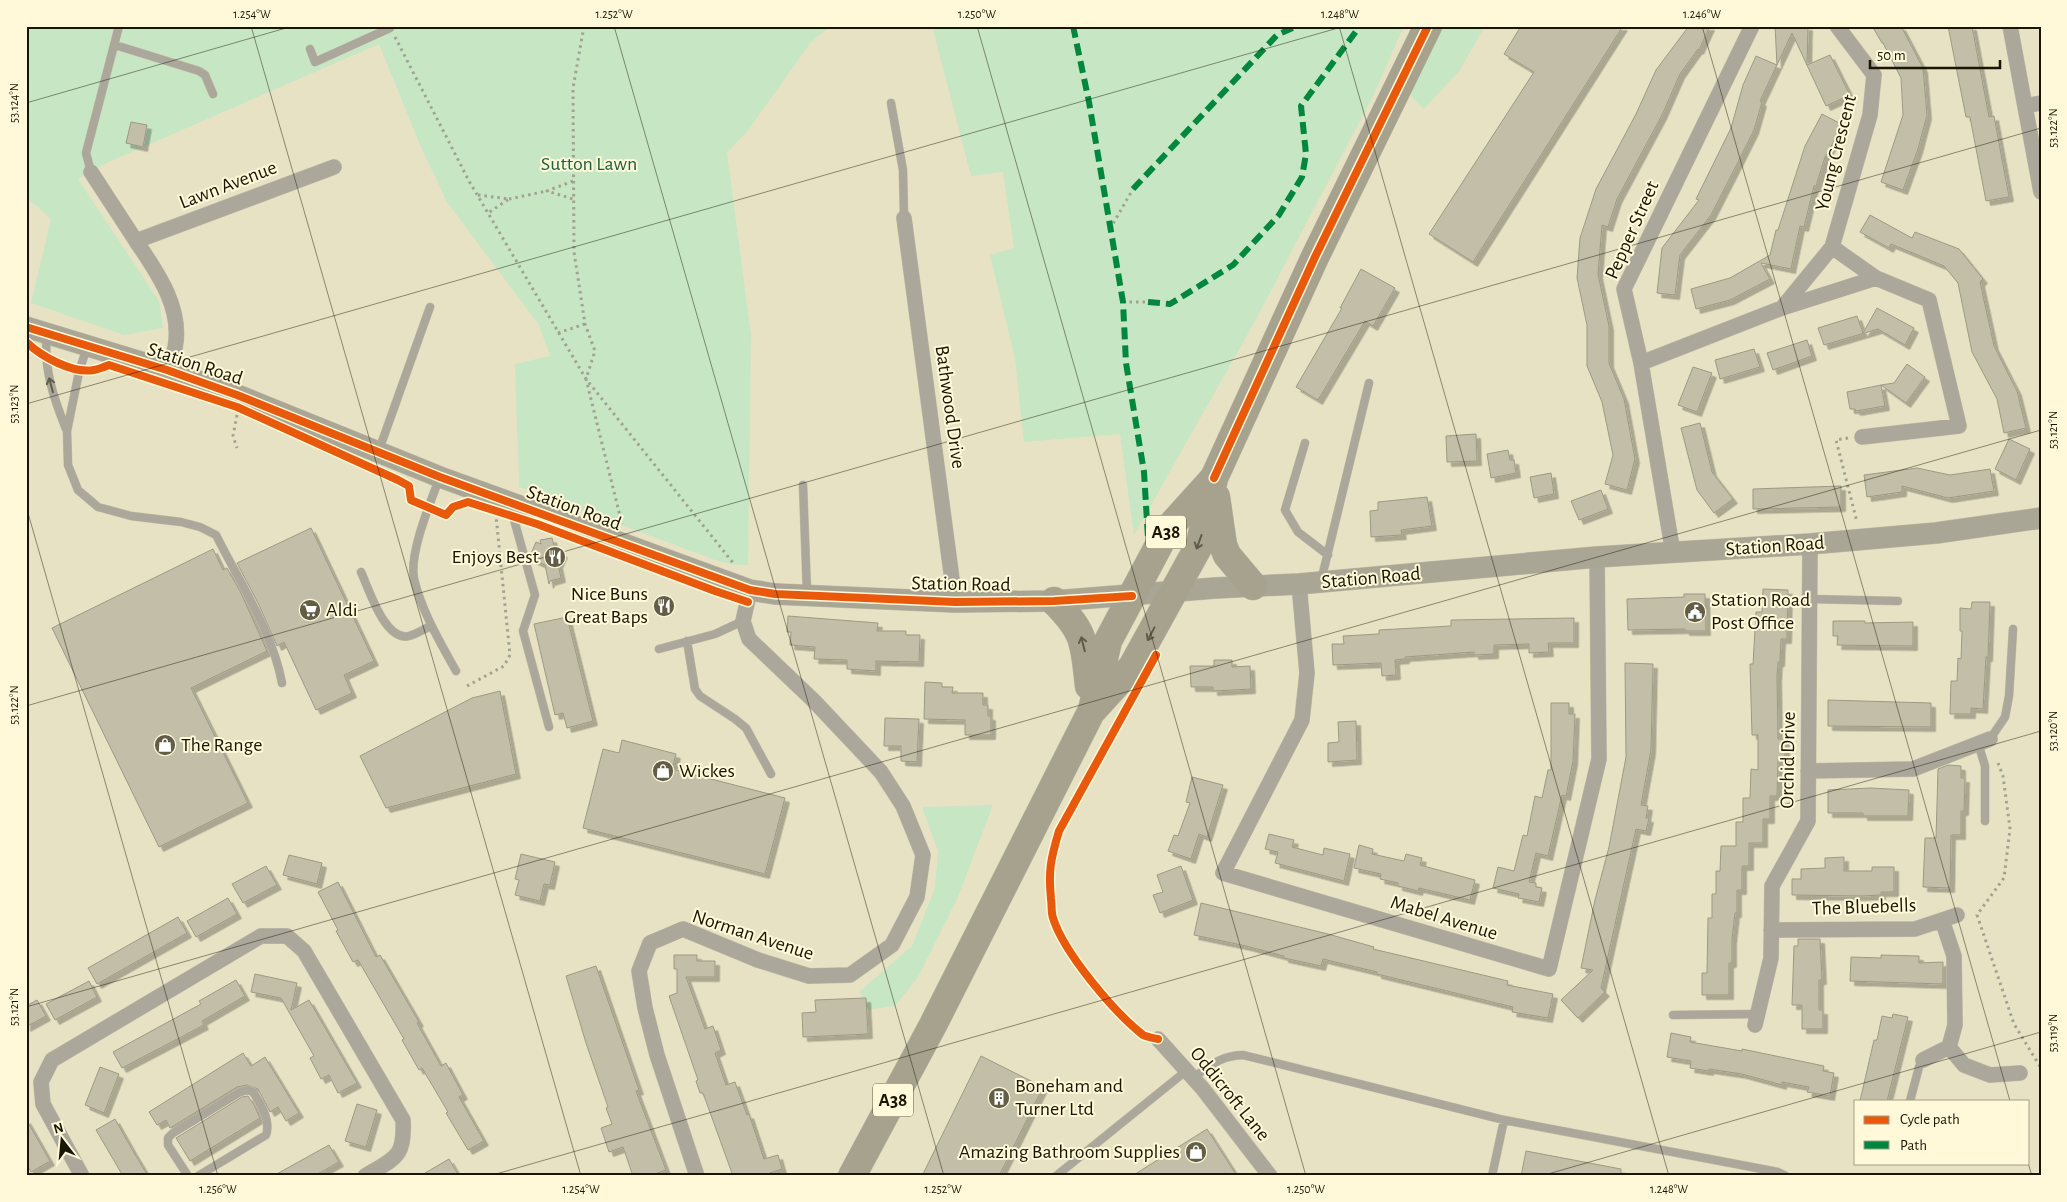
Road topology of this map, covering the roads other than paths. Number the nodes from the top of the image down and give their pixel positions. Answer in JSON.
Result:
{"nodes":[{"id":1,"x":119,"y":26,"type":"edge"},
{"id":2,"x":1428,"y":26,"type":"edge"},
{"id":3,"x":1752,"y":26,"type":"edge"},
{"id":4,"x":1837,"y":26,"type":"edge"},
{"id":5,"x":2010,"y":26,"type":"edge"},
{"id":6,"x":390,"y":28,"type":"edge"},
{"id":7,"x":114,"y":45,"type":"junction"},
{"id":8,"x":310,"y":49,"type":"dead end"},
{"id":9,"x":213,"y":94,"type":"dead end"},
{"id":10,"x":891,"y":103,"type":"dead end"},
{"id":11,"x":2041,"y":103,"type":"edge"},
{"id":12,"x":2025,"y":106,"type":"junction"},
{"id":13,"x":334,"y":167,"type":"dead end"},
{"id":14,"x":90,"y":172,"type":"joint"},
{"id":15,"x":2041,"y":192,"type":"edge"},
{"id":16,"x":904,"y":218,"type":"joint"},
{"id":17,"x":136,"y":241,"type":"junction"},
{"id":18,"x":1832,"y":246,"type":"junction"},
{"id":19,"x":1876,"y":278,"type":"junction"},
{"id":20,"x":430,"y":308,"type":"dead end"},
{"id":21,"x":1782,"y":308,"type":"junction"},
{"id":22,"x":26,"y":327,"type":"edge"},
{"id":23,"x":47,"y":334,"type":"junction"},
{"id":24,"x":87,"y":347,"type":"junction"},
{"id":25,"x":1641,"y":363,"type":"junction"},
{"id":26,"x":167,"y":370,"type":"junction"},
{"id":27,"x":1369,"y":383,"type":"dead end"},
{"id":28,"x":67,"y":431,"type":"junction"},
{"id":29,"x":1862,"y":437,"type":"road end"},
{"id":30,"x":1305,"y":443,"type":"dead end"},
{"id":31,"x":378,"y":452,"type":"junction"},
{"id":32,"x":440,"y":477,"type":"junction"},
{"id":33,"x":1214,"y":478,"type":"junction"},
{"id":34,"x":803,"y":486,"type":"dead end"},
{"id":35,"x":506,"y":501,"type":"junction"},
{"id":36,"x":2041,"y":518,"type":"edge"},
{"id":37,"x":1810,"y":544,"type":"junction"},
{"id":38,"x":1673,"y":553,"type":"junction"},
{"id":39,"x":1328,"y":555,"type":"junction"},
{"id":40,"x":1597,"y":557,"type":"junction"},
{"id":41,"x":361,"y":572,"type":"dead end"},
{"id":42,"x":1321,"y":583,"type":"junction"},
{"id":43,"x":1300,"y":584,"type":"junction"},
{"id":44,"x":1253,"y":586,"type":"junction"},
{"id":45,"x":743,"y":587,"type":"junction"},
{"id":46,"x":1174,"y":591,"type":"junction"},
{"id":47,"x":807,"y":595,"type":"junction"},
{"id":48,"x":1132,"y":596,"type":"junction"},
{"id":49,"x":1809,"y":599,"type":"junction"},
{"id":50,"x":1054,"y":601,"type":"junction"},
{"id":51,"x":955,"y":602,"type":"junction"},
{"id":52,"x":1898,"y":602,"type":"dead end"},
{"id":53,"x":743,"y":621,"type":"junction"},
{"id":54,"x":431,"y":626,"type":"junction"},
{"id":55,"x":2012,"y":629,"type":"dead end"},
{"id":56,"x":687,"y":641,"type":"junction"},
{"id":57,"x":659,"y":649,"type":"dead end"},
{"id":58,"x":456,"y":671,"type":"dead end"},
{"id":59,"x":282,"y":683,"type":"dead end"},
{"id":60,"x":1092,"y":710,"type":"junction"},
{"id":61,"x":548,"y":727,"type":"dead end"},
{"id":62,"x":1984,"y":741,"type":"junction"},
{"id":63,"x":1808,"y":771,"type":"junction"},
{"id":64,"x":771,"y":774,"type":"dead end"},
{"id":65,"x":1985,"y":821,"type":"dead end"},
{"id":66,"x":1957,"y":915,"type":"dead end"},
{"id":67,"x":1942,"y":920,"type":"junction"},
{"id":68,"x":1771,"y":930,"type":"junction"},
{"id":69,"x":1673,"y":1015,"type":"dead end"},
{"id":70,"x":1756,"y":1019,"type":"joint"},
{"id":71,"x":1158,"y":1039,"type":"dead end"},
{"id":72,"x":1949,"y":1047,"type":"junction"},
{"id":73,"x":1923,"y":1060,"type":"joint"},
{"id":74,"x":2020,"y":1073,"type":"dead end"},
{"id":75,"x":1189,"y":1075,"type":"junction"},
{"id":76,"x":1910,"y":1100,"type":"edge"},
{"id":77,"x":1504,"y":1120,"type":"junction"},
{"id":78,"x":82,"y":1176,"type":"edge"},
{"id":79,"x":188,"y":1176,"type":"edge"},
{"id":80,"x":198,"y":1176,"type":"edge"},
{"id":81,"x":365,"y":1176,"type":"edge"},
{"id":82,"x":697,"y":1176,"type":"edge"},
{"id":83,"x":852,"y":1176,"type":"edge"},
{"id":84,"x":1056,"y":1176,"type":"edge"},
{"id":85,"x":1270,"y":1176,"type":"edge"},
{"id":86,"x":1492,"y":1176,"type":"edge"},
{"id":87,"x":1786,"y":1176,"type":"edge"}],
"edges":[{"from":1,"to":7,"type":"lane"},
{"from":2,"to":33,"type":"highway","number":"A38"},
{"from":3,"to":25,"type":"street","name":"Pepper Street"},
{"from":4,"to":18,"type":"street","name":"Young Crescent"},
{"from":5,"to":12,"type":"street"},
{"from":6,"to":8,"type":"lane"},
{"from":7,"to":9,"type":"lane"},
{"from":7,"to":14,"type":"lane"},
{"from":10,"to":16,"type":"lane"},
{"from":11,"to":12,"type":"street"},
{"from":12,"to":15,"type":"street"},
{"from":13,"to":17,"type":"street","name":"Lawn Avenue"},
{"from":14,"to":17,"type":"street"},
{"from":16,"to":51,"type":"street","name":"Bathwood Drive"},
{"from":17,"to":26,"type":"street"},
{"from":18,"to":19,"type":"street"},
{"from":18,"to":21,"type":"street"},
{"from":19,"to":21,"type":"street"},
{"from":19,"to":29,"type":"street"},
{"from":20,"to":31,"type":"lane"},
{"from":21,"to":25,"type":"street"},
{"from":22,"to":23,"type":"street","name":"Station Road"},
{"from":23,"to":24,"type":"street","name":"Station Road"},
{"from":28,"to":23,"type":"lane","one_way":true},
{"from":24,"to":26,"type":"street","name":"Station Road"},
{"from":24,"to":28,"type":"lane"},
{"from":25,"to":38,"type":"street","name":"Pepper Street"},
{"from":26,"to":31,"type":"street","name":"Station Road"},
{"from":27,"to":39,"type":"lane"},
{"from":28,"to":59,"type":"lane"},
{"from":30,"to":39,"type":"lane"},
{"from":31,"to":32,"type":"street","name":"Station Road"},
{"from":32,"to":35,"type":"street","name":"Station Road"},
{"from":32,"to":54,"type":"lane"},
{"from":33,"to":44,"type":"highway"},
{"from":33,"to":46,"type":"highway","number":"A38","one_way":true},
{"from":33,"to":48,"type":"highway","number":"A38"},
{"from":34,"to":47,"type":"lane"},
{"from":35,"to":45,"type":"street","name":"Station Road"},
{"from":35,"to":61,"type":"lane"},
{"from":36,"to":37,"type":"street","name":"Station Road"},
{"from":37,"to":38,"type":"street","name":"Station Road"},
{"from":37,"to":49,"type":"street","name":"Orchid Drive"},
{"from":38,"to":40,"type":"street","name":"Station Road"},
{"from":39,"to":42,"type":"lane"},
{"from":40,"to":42,"type":"street","name":"Station Road"},
{"from":40,"to":43,"type":"street","name":"Mabel Avenue"},
{"from":41,"to":54,"type":"lane"},
{"from":42,"to":43,"type":"street","name":"Station Road"},
{"from":43,"to":44,"type":"street","name":"Station Road"},
{"from":44,"to":46,"type":"street","name":"Station Road"},
{"from":45,"to":47,"type":"street","name":"Station Road"},
{"from":45,"to":53,"type":"street"},
{"from":46,"to":48,"type":"street","name":"Station Road"},
{"from":46,"to":60,"type":"highway","number":"A38","one_way":true},
{"from":47,"to":51,"type":"street","name":"Station Road"},
{"from":48,"to":50,"type":"street","name":"Station Road"},
{"from":48,"to":60,"type":"highway","number":"A38"},
{"from":49,"to":52,"type":"lane"},
{"from":49,"to":63,"type":"street","name":"Orchid Drive"},
{"from":50,"to":51,"type":"street","name":"Station Road"},
{"from":60,"to":50,"type":"highway","one_way":true},
{"from":53,"to":56,"type":"lane"},
{"from":53,"to":82,"type":"street","name":"Norman Avenue"},
{"from":54,"to":58,"type":"lane"},
{"from":55,"to":62,"type":"lane"},
{"from":56,"to":57,"type":"lane"},
{"from":56,"to":64,"type":"lane"},
{"from":60,"to":83,"type":"highway","number":"A38"},
{"from":62,"to":63,"type":"street"},
{"from":62,"to":65,"type":"lane"},
{"from":63,"to":68,"type":"street","name":"Orchid Drive"},
{"from":66,"to":67,"type":"street","name":"The Bluebells"},
{"from":67,"to":68,"type":"street","name":"The Bluebells"},
{"from":67,"to":72,"type":"street"},
{"from":68,"to":70,"type":"street","name":"Orchid Drive"},
{"from":69,"to":70,"type":"lane"},
{"from":71,"to":75,"type":"street","name":"Oddicroft Lane"},
{"from":72,"to":73,"type":"street"},
{"from":72,"to":74,"type":"street"},
{"from":73,"to":76,"type":"lane"},
{"from":75,"to":77,"type":"lane"},
{"from":75,"to":84,"type":"lane"},
{"from":75,"to":85,"type":"street","name":"Oddicroft Lane"},
{"from":77,"to":86,"type":"lane"},
{"from":77,"to":87,"type":"lane"},
{"from":78,"to":81,"type":"street"},
{"from":79,"to":80,"type":"lane"}]}
